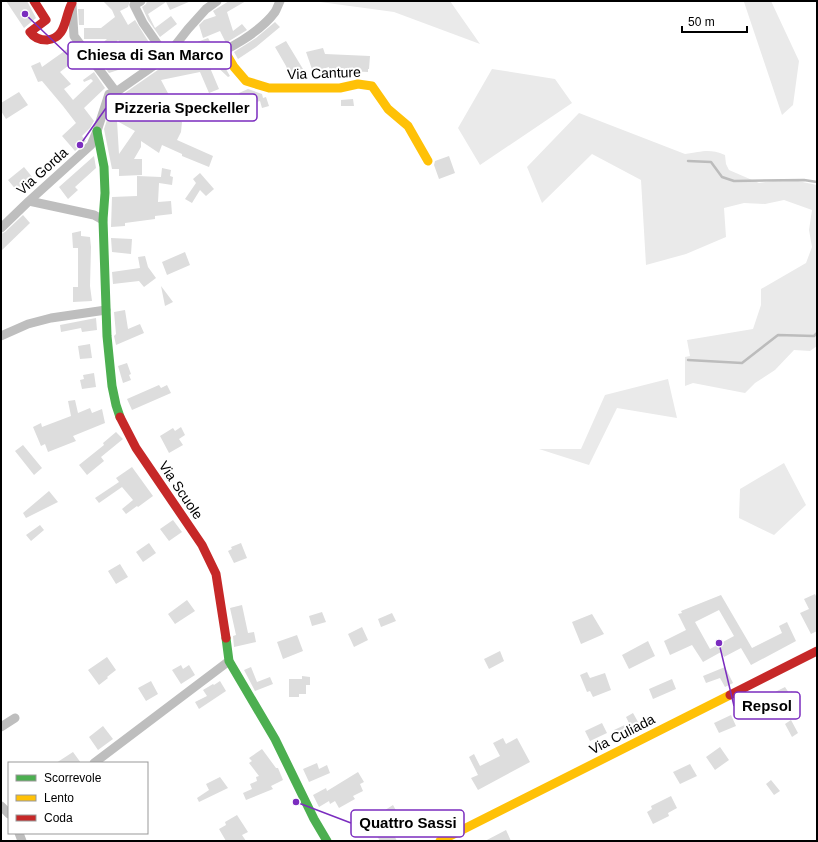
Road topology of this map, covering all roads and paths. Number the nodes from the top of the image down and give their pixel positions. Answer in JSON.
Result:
{"nodes":[{"id":1,"x":34,"y":1,"type":"edge"},
{"id":2,"x":141,"y":1,"type":"edge"},
{"id":3,"x":217,"y":1,"type":"edge"},
{"id":4,"x":280,"y":1,"type":"edge"},
{"id":5,"x":72,"y":2,"type":"edge"},
{"id":6,"x":224,"y":50,"type":"junction"},
{"id":7,"x":166,"y":58,"type":"junction"},
{"id":8,"x":116,"y":92,"type":"junction"},
{"id":9,"x":97,"y":131,"type":"junction"},
{"id":10,"x":428,"y":161,"type":"dead end"},
{"id":11,"x":29,"y":200,"type":"junction"},
{"id":12,"x":103,"y":220,"type":"junction"},
{"id":13,"x":1,"y":228,"type":"edge"},
{"id":14,"x":106,"y":310,"type":"junction"},
{"id":15,"x":1,"y":336,"type":"edge"},
{"id":16,"x":817,"y":651,"type":"edge"},
{"id":17,"x":229,"y":661,"type":"junction"},
{"id":18,"x":15,"y":718,"type":"dead end"},
{"id":19,"x":1,"y":726,"type":"edge"},
{"id":20,"x":95,"y":762,"type":"edge"},
{"id":21,"x":327,"y":841,"type":"edge"},
{"id":22,"x":440,"y":841,"type":"edge"}],
"edges":[{"from":1,"to":5,"type":"street"},
{"from":2,"to":7,"type":"street"},
{"from":3,"to":7,"type":"street"},
{"from":4,"to":6,"type":"street"},
{"from":5,"to":8,"type":"street"},
{"from":6,"to":7,"type":"street"},
{"from":6,"to":10,"type":"street","name":"Via Canture"},
{"from":7,"to":8,"type":"street"},
{"from":8,"to":9,"type":"street"},
{"from":9,"to":11,"type":"street","name":"Via Gorda"},
{"from":9,"to":12,"type":"street","name":"Via Scuole"},
{"from":11,"to":12,"type":"street"},
{"from":11,"to":13,"type":"street","name":"Via Gorda"},
{"from":12,"to":14,"type":"street","name":"Via Scuole"},
{"from":14,"to":15,"type":"street"},
{"from":14,"to":17,"type":"street","name":"Via Scuole"},
{"from":16,"to":22,"type":"street","name":"Via Culiada"},
{"from":17,"to":20,"type":"street"},
{"from":17,"to":21,"type":"street","name":"Via Scuole"},
{"from":18,"to":19,"type":"street"}]}
